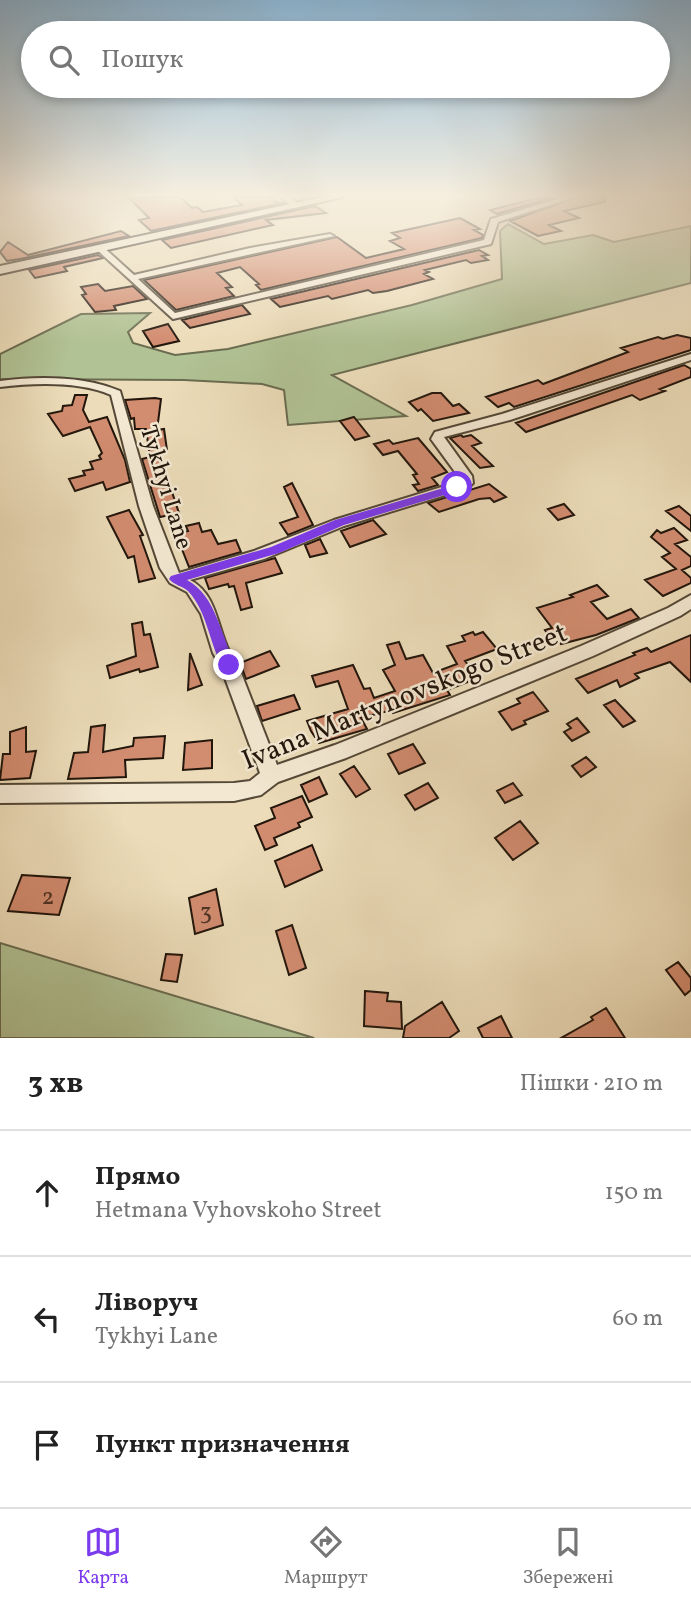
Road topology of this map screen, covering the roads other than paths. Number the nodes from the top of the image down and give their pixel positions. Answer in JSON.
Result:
{"nodes":[{"id":1,"x":111,"y":245,"type":"edge"},
{"id":2,"x":280,"y":245,"type":"edge"},
{"id":3,"x":473,"y":245,"type":"edge"},
{"id":4,"x":99,"y":248,"type":"junction"},
{"id":5,"x":0,"y":270,"type":"edge"},
{"id":6,"x":132,"y":278,"type":"junction"},
{"id":7,"x":691,"y":357,"type":"edge"},
{"id":8,"x":0,"y":384,"type":"edge"},
{"id":9,"x":175,"y":579,"type":"junction"},
{"id":10,"x":691,"y":601,"type":"edge"},
{"id":11,"x":271,"y":776,"type":"junction"},
{"id":12,"x":0,"y":794,"type":"edge"}],
"edges":[{"from":1,"to":4,"type":"main road"},
{"from":2,"to":6,"type":"street"},
{"from":3,"to":6,"type":"street"},
{"from":4,"to":5,"type":"main road"},
{"from":4,"to":6,"type":"street"},
{"from":7,"to":9,"type":"street"},
{"from":8,"to":9,"type":"street","name":"Tykhyi Lane"},
{"from":9,"to":11,"type":"street","name":"Tykhyi Lane"},
{"from":10,"to":11,"type":"street","name":"Ivana Martynovskogo Street"},
{"from":11,"to":12,"type":"street","name":"Ivana Martynovskogo Street"}]}
